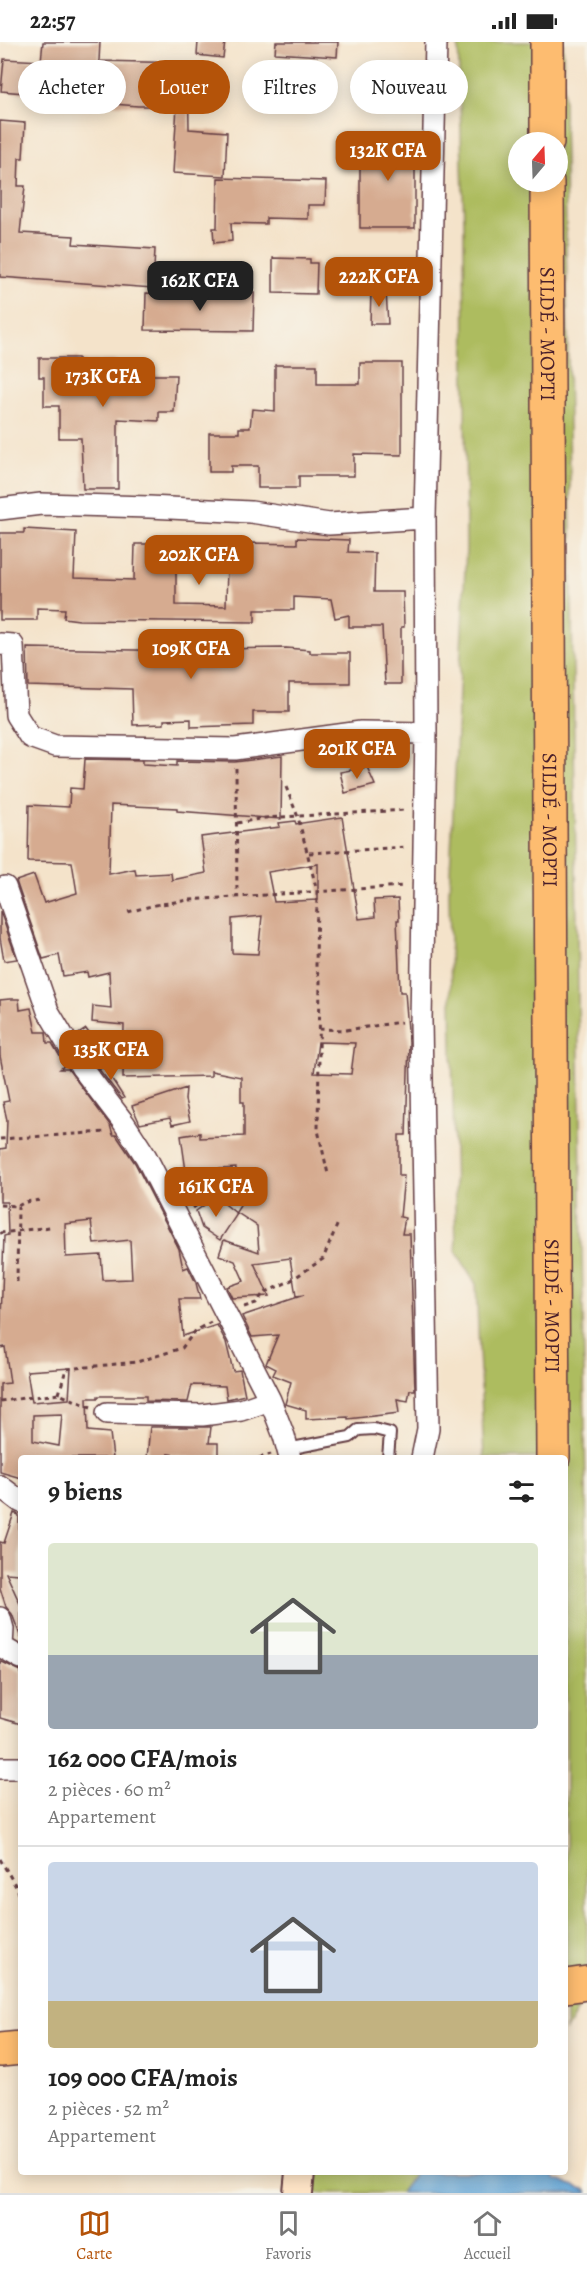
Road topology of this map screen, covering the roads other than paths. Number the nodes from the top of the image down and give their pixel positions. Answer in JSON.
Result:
{"nodes":[{"id":1,"x":436,"y":42,"type":"edge"},
{"id":2,"x":547,"y":42,"type":"edge"},
{"id":3,"x":547,"y":132,"type":"edge"},
{"id":4,"x":548,"y":192,"type":"edge"},
{"id":5,"x":0,"y":509,"type":"edge"},
{"id":6,"x":425,"y":518,"type":"junction"},
{"id":7,"x":0,"y":644,"type":"edge"},
{"id":8,"x":426,"y":733,"type":"junction"},
{"id":9,"x":5,"y":887,"type":"dead end"},
{"id":10,"x":270,"y":1400,"type":"junction"},
{"id":11,"x":107,"y":1413,"type":"road end"},
{"id":12,"x":289,"y":1454,"type":"edge"},
{"id":13,"x":388,"y":1455,"type":"edge"},
{"id":14,"x":423,"y":1455,"type":"edge"},
{"id":15,"x":553,"y":1455,"type":"edge"},
{"id":16,"x":0,"y":1486,"type":"edge"},
{"id":17,"x":18,"y":1500,"type":"edge"},
{"id":18,"x":0,"y":1618,"type":"edge"},
{"id":19,"x":8,"y":1645,"type":"edge"},
{"id":20,"x":0,"y":1768,"type":"edge"},
{"id":21,"x":18,"y":1768,"type":"edge"},
{"id":22,"x":587,"y":1983,"type":"edge"},
{"id":23,"x":568,"y":1986,"type":"edge"},
{"id":24,"x":18,"y":2048,"type":"edge"},
{"id":25,"x":0,"y":2050,"type":"edge"},
{"id":26,"x":300,"y":2175,"type":"edge"},
{"id":27,"x":298,"y":2193,"type":"edge"}],
"edges":[{"from":1,"to":6,"type":"street"},
{"from":2,"to":3,"type":"main road"},
{"from":4,"to":15,"type":"main road","name":"SILDÉ - MOPTI"},
{"from":5,"to":6,"type":"street"},
{"from":6,"to":8,"type":"street"},
{"from":7,"to":8,"type":"street"},
{"from":8,"to":14,"type":"street"},
{"from":9,"to":10,"type":"street"},
{"from":10,"to":11,"type":"street"},
{"from":10,"to":12,"type":"street"},
{"from":12,"to":13,"type":"lane"},
{"from":16,"to":17,"type":"street"},
{"from":18,"to":19,"type":"street"},
{"from":20,"to":21,"type":"street"},
{"from":22,"to":23,"type":"main road"},
{"from":24,"to":25,"type":"main road"},
{"from":26,"to":27,"type":"main road"}]}
